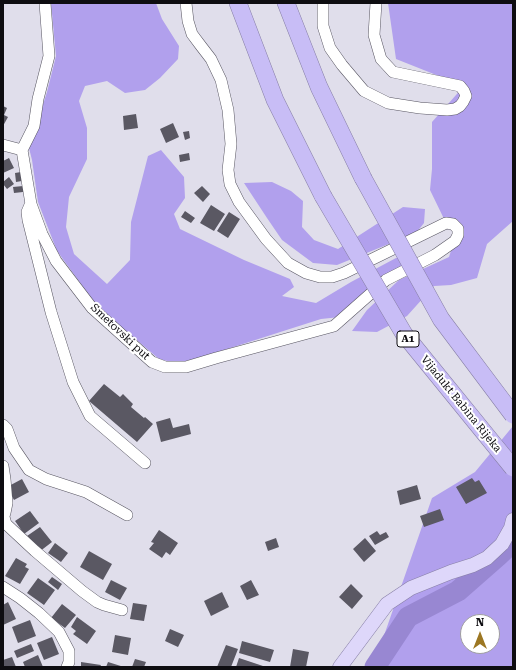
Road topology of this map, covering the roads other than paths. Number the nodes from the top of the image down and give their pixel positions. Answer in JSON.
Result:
{"nodes":[{"id":1,"x":45,"y":3,"type":"edge"},
{"id":2,"x":186,"y":3,"type":"edge"},
{"id":3,"x":238,"y":3,"type":"edge"},
{"id":4,"x":286,"y":3,"type":"edge"},
{"id":5,"x":323,"y":3,"type":"edge"},
{"id":6,"x":376,"y":3,"type":"edge"},
{"id":7,"x":3,"y":145,"type":"edge"},
{"id":8,"x":22,"y":150,"type":"junction"},
{"id":9,"x":30,"y":204,"type":"junction"},
{"id":10,"x":513,"y":415,"type":"edge"},
{"id":11,"x":3,"y":425,"type":"edge"},
{"id":12,"x":145,"y":463,"type":"dead end"},
{"id":13,"x":3,"y":466,"type":"edge"},
{"id":14,"x":513,"y":468,"type":"edge"},
{"id":15,"x":127,"y":515,"type":"dead end"},
{"id":16,"x":4,"y":518,"type":"edge"},
{"id":17,"x":513,"y":520,"type":"edge"},
{"id":18,"x":3,"y":587,"type":"edge"},
{"id":19,"x":122,"y":610,"type":"dead end"},
{"id":20,"x":66,"y":667,"type":"edge"},
{"id":21,"x":340,"y":667,"type":"edge"}],
"edges":[{"from":1,"to":8,"type":"street"},
{"from":2,"to":9,"type":"street","name":"Smetovski put"},
{"from":3,"to":14,"type":"highway","name":"Vijadukt Babina Rijeka","number":"A1","bridge":true},
{"from":4,"to":10,"type":"highway","bridge":true},
{"from":5,"to":6,"type":"street"},
{"from":7,"to":8,"type":"street"},
{"from":8,"to":9,"type":"street","name":"Smetovski put"},
{"from":9,"to":12,"type":"street"},
{"from":11,"to":15,"type":"street"},
{"from":13,"to":16,"type":"street"},
{"from":16,"to":19,"type":"street"},
{"from":17,"to":21,"type":"main road"},
{"from":18,"to":20,"type":"street"}]}
